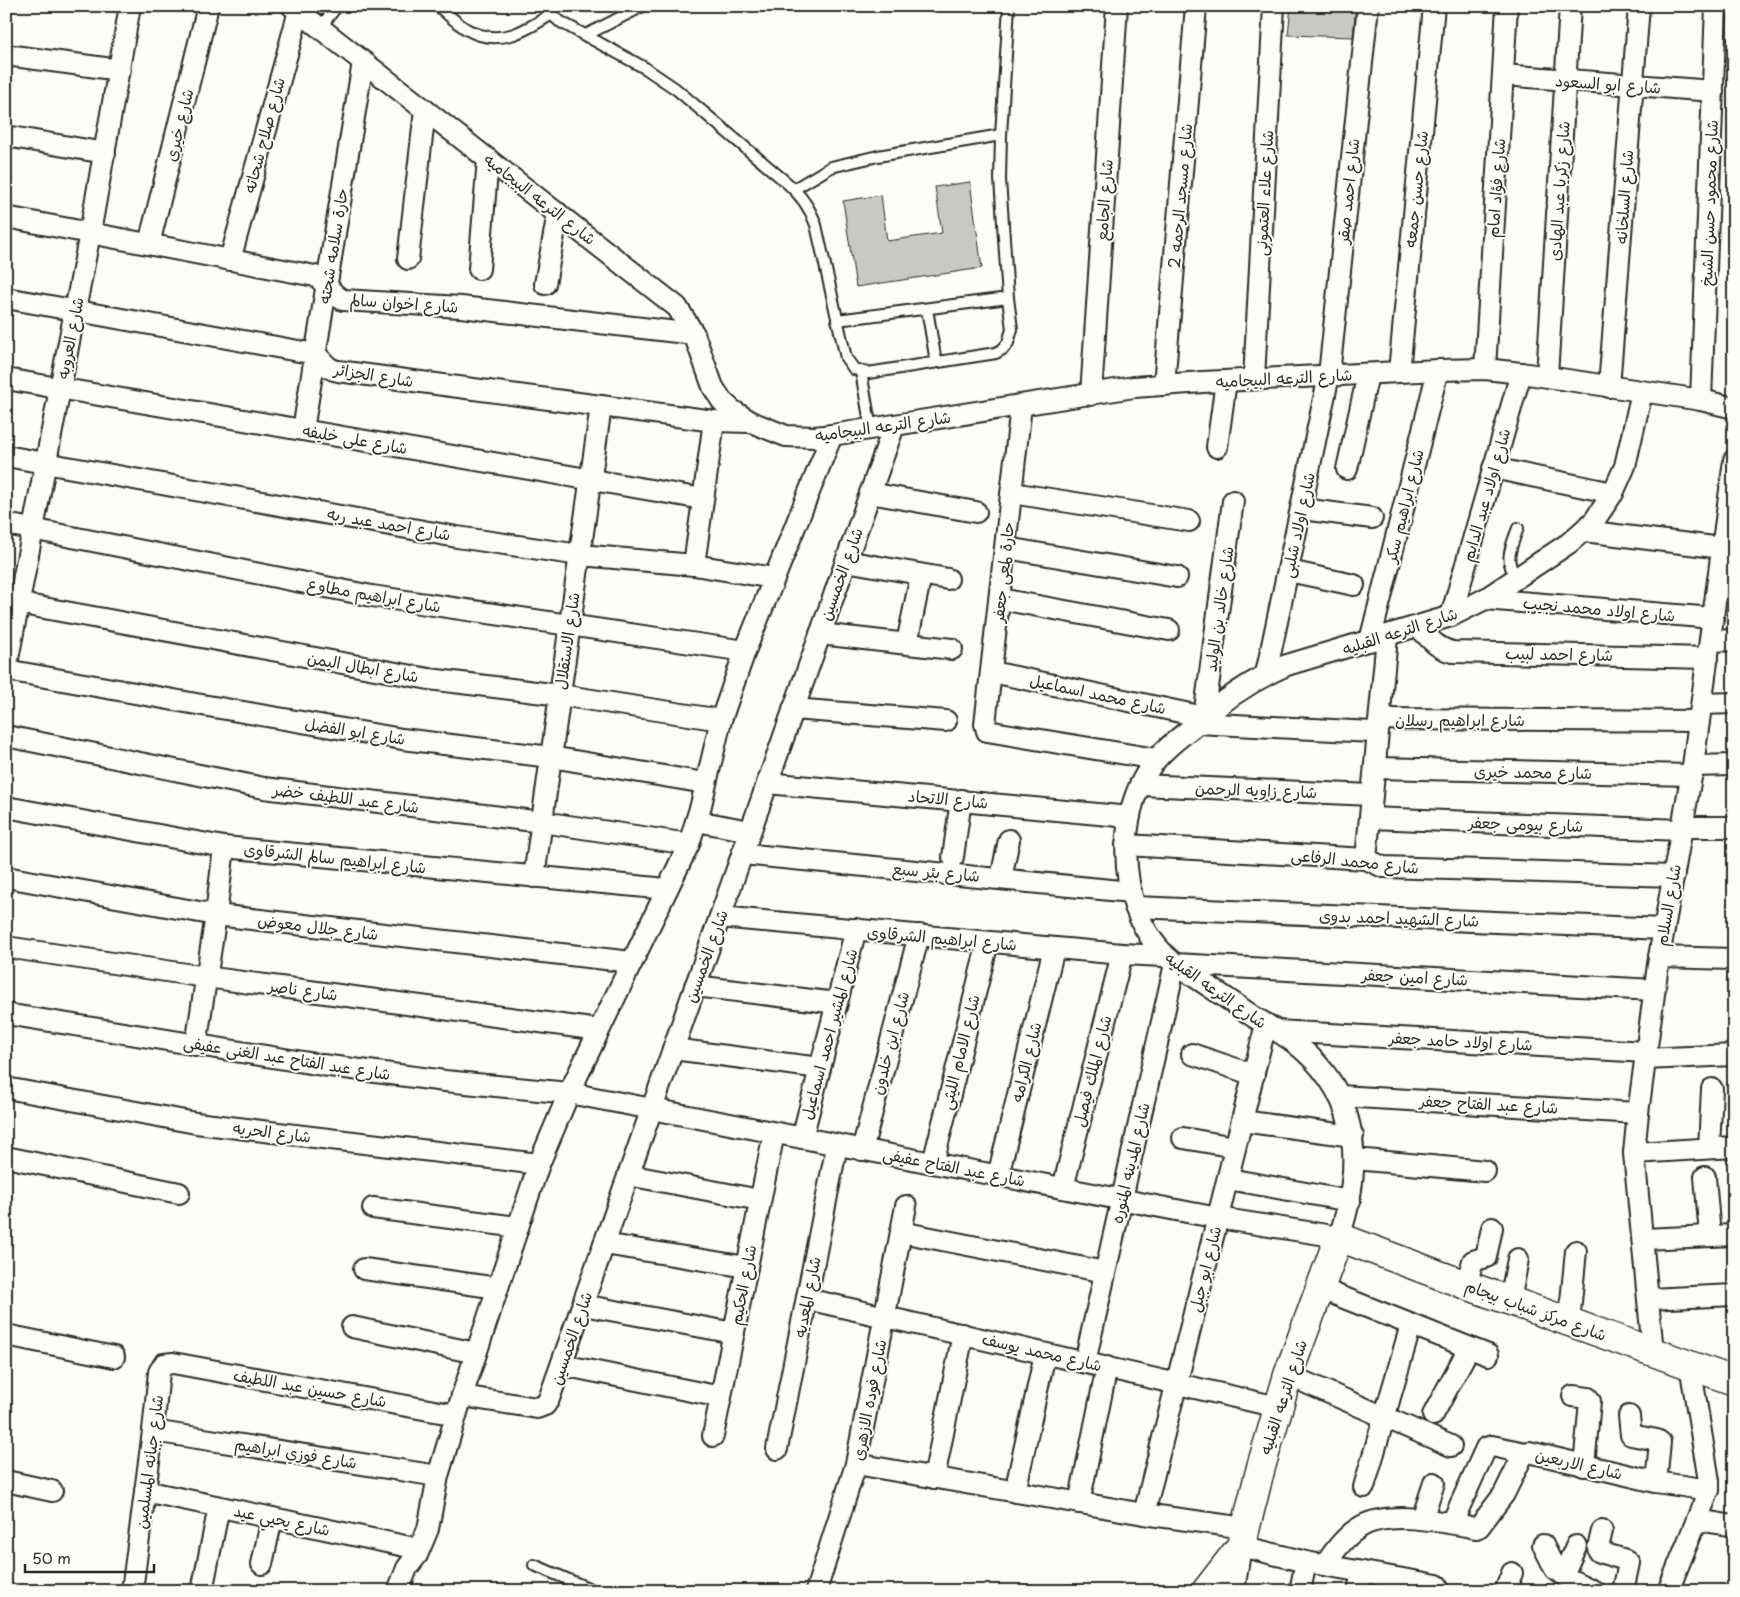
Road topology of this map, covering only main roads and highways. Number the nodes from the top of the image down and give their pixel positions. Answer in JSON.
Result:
{"nodes":[{"id":1,"x":1340,"y":1237,"type":"joint"},
{"id":2,"x":1717,"y":1372,"type":"edge"},
{"id":3,"x":1206,"y":1591,"type":"edge"}],
"edges":[{"from":1,"to":2,"type":"main road","name":"شارع مركز شباب بيجام"},
{"from":1,"to":3,"type":"main road","name":"شارع الترعه القبليه"}]}
